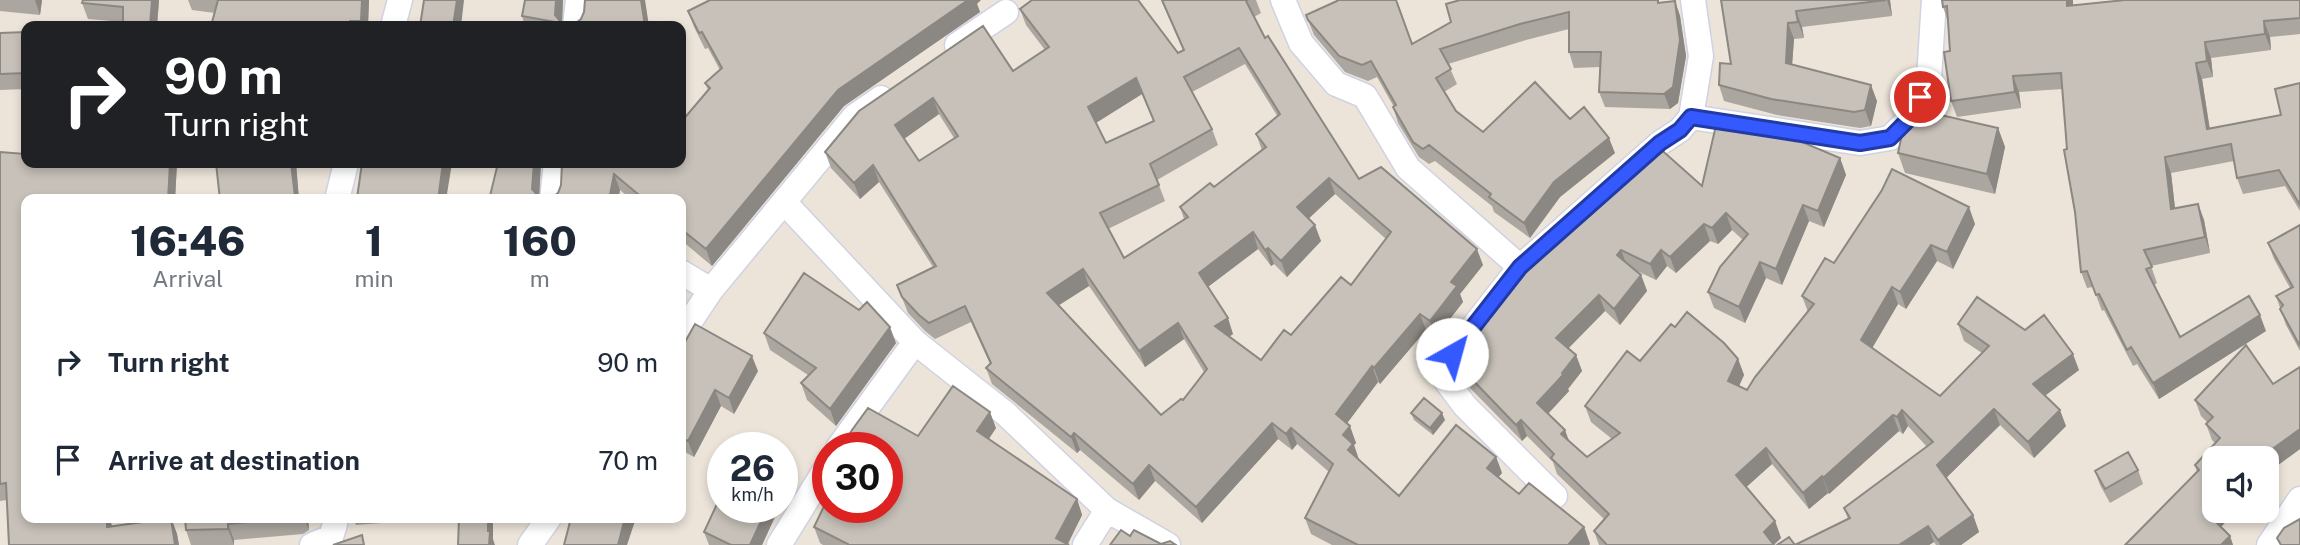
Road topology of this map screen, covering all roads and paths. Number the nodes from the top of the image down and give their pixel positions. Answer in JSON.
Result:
{"nodes":[{"id":1,"x":400,"y":0,"type":"edge"},
{"id":2,"x":578,"y":0,"type":"edge"},
{"id":3,"x":1283,"y":0,"type":"edge"},
{"id":4,"x":1693,"y":0,"type":"edge"},
{"id":5,"x":1934,"y":0,"type":"edge"},
{"id":6,"x":1006,"y":12,"type":"dead end"},
{"id":7,"x":394,"y":21,"type":"edge"},
{"id":8,"x":576,"y":21,"type":"edge"},
{"id":9,"x":941,"y":57,"type":"edge"},
{"id":10,"x":898,"y":86,"type":"edge"},
{"id":11,"x":1691,"y":117,"type":"junction"},
{"id":12,"x":345,"y":168,"type":"edge"},
{"id":13,"x":555,"y":168,"type":"edge"},
{"id":14,"x":338,"y":194,"type":"edge"},
{"id":15,"x":553,"y":194,"type":"edge"},
{"id":16,"x":784,"y":202,"type":"junction"},
{"id":17,"x":1520,"y":267,"type":"junction"},
{"id":18,"x":686,"y":275,"type":"edge"},
{"id":19,"x":711,"y":290,"type":"junction"},
{"id":20,"x":686,"y":328,"type":"edge"},
{"id":21,"x":915,"y":342,"type":"junction"},
{"id":22,"x":850,"y":432,"type":"edge"},
{"id":23,"x":812,"y":491,"type":"edge"},
{"id":24,"x":1555,"y":496,"type":"dead end"},
{"id":25,"x":2300,"y":499,"type":"edge"},
{"id":26,"x":1107,"y":510,"type":"junction"},
{"id":27,"x":335,"y":523,"type":"edge"},
{"id":28,"x":545,"y":523,"type":"edge"},
{"id":29,"x":312,"y":545,"type":"edge"},
{"id":30,"x":530,"y":545,"type":"edge"},
{"id":31,"x":779,"y":545,"type":"edge"},
{"id":32,"x":1085,"y":545,"type":"edge"},
{"id":33,"x":1168,"y":545,"type":"edge"},
{"id":34,"x":2269,"y":545,"type":"edge"}],
"edges":[{"from":1,"to":7,"type":"street"},
{"from":2,"to":8,"type":"street"},
{"from":3,"to":17,"type":"street"},
{"from":4,"to":11,"type":"street"},
{"from":5,"to":11,"type":"street"},
{"from":6,"to":9,"type":"street"},
{"from":10,"to":16,"type":"street"},
{"from":11,"to":17,"type":"street"},
{"from":12,"to":14,"type":"street"},
{"from":13,"to":15,"type":"street"},
{"from":16,"to":19,"type":"street"},
{"from":16,"to":21,"type":"street"},
{"from":17,"to":24,"type":"street"},
{"from":18,"to":19,"type":"street"},
{"from":19,"to":20,"type":"street"},
{"from":21,"to":22,"type":"street"},
{"from":21,"to":26,"type":"street"},
{"from":23,"to":31,"type":"street"},
{"from":25,"to":34,"type":"street"},
{"from":26,"to":32,"type":"street"},
{"from":26,"to":33,"type":"street"},
{"from":27,"to":29,"type":"street"},
{"from":28,"to":30,"type":"street"}]}
